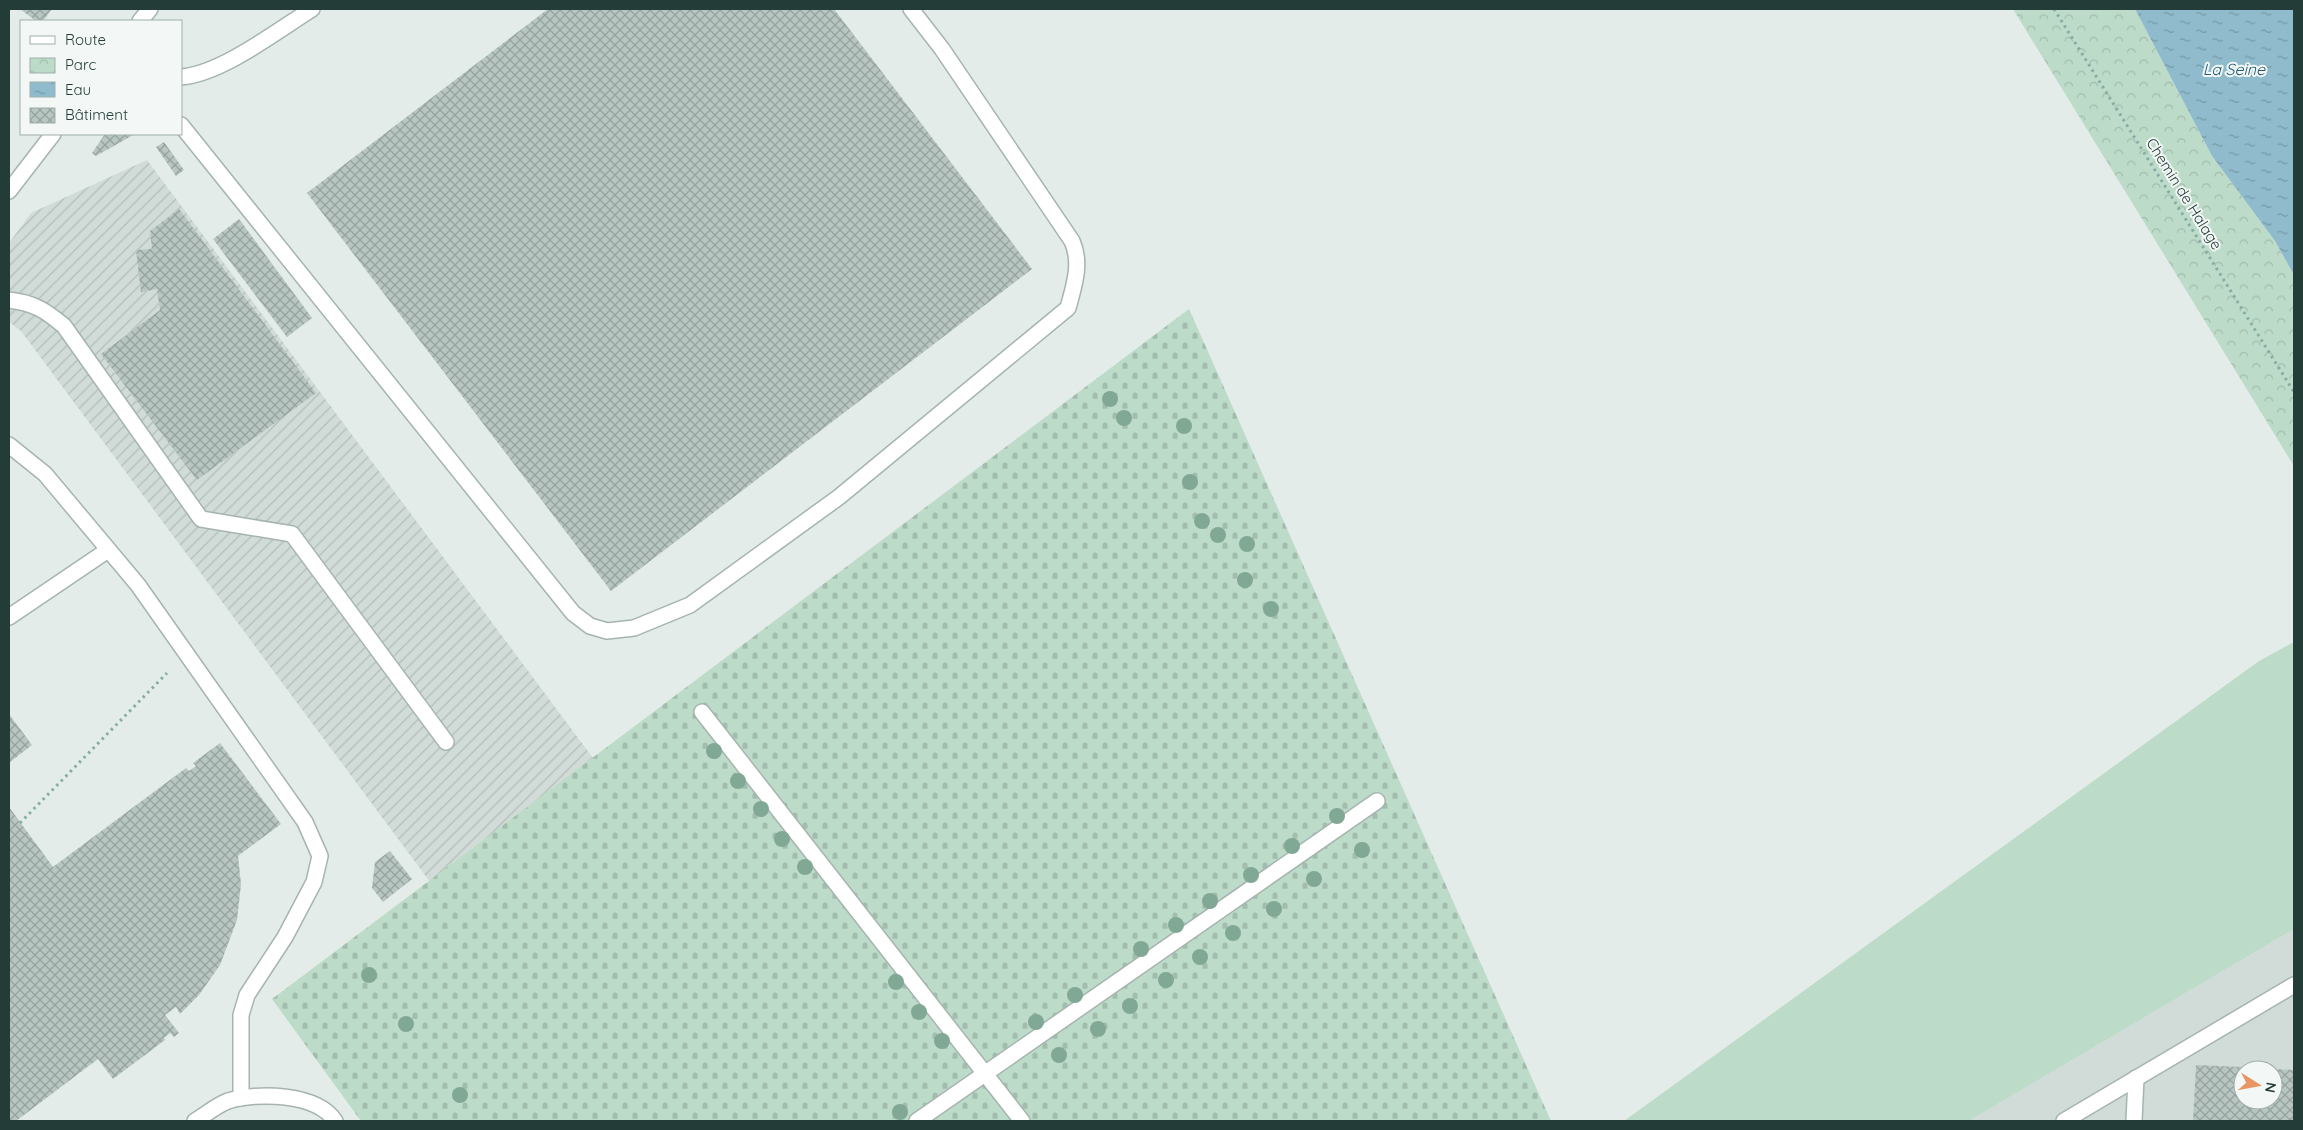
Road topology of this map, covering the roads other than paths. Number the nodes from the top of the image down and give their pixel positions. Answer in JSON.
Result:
{"nodes":[{"id":1,"x":150,"y":9,"type":"edge"},
{"id":2,"x":312,"y":9,"type":"edge"},
{"id":3,"x":911,"y":9,"type":"edge"},
{"id":4,"x":141,"y":20,"type":"edge"},
{"id":5,"x":182,"y":77,"type":"edge"},
{"id":6,"x":182,"y":126,"type":"edge"},
{"id":7,"x":52,"y":135,"type":"edge"},
{"id":8,"x":9,"y":191,"type":"edge"},
{"id":9,"x":9,"y":300,"type":"edge"},
{"id":10,"x":9,"y":445,"type":"edge"},
{"id":11,"x":108,"y":550,"type":"junction"},
{"id":12,"x":9,"y":617,"type":"edge"},
{"id":13,"x":702,"y":712,"type":"dead end"},
{"id":14,"x":446,"y":742,"type":"dead end"},
{"id":15,"x":1377,"y":801,"type":"dead end"},
{"id":16,"x":2294,"y":985,"type":"edge"},
{"id":17,"x":985,"y":1074,"type":"junction"},
{"id":18,"x":2136,"y":1078,"type":"junction"},
{"id":19,"x":241,"y":1098,"type":"junction"},
{"id":20,"x":195,"y":1121,"type":"edge"},
{"id":21,"x":335,"y":1121,"type":"edge"},
{"id":22,"x":917,"y":1121,"type":"edge"},
{"id":23,"x":1022,"y":1121,"type":"edge"},
{"id":24,"x":2064,"y":1121,"type":"edge"},
{"id":25,"x":2134,"y":1121,"type":"edge"}],
"edges":[{"from":1,"to":4,"type":"street"},
{"from":2,"to":5,"type":"street"},
{"from":3,"to":6,"type":"street"},
{"from":7,"to":8,"type":"street"},
{"from":9,"to":14,"type":"street"},
{"from":10,"to":11,"type":"street"},
{"from":11,"to":12,"type":"street"},
{"from":11,"to":19,"type":"street"},
{"from":13,"to":17,"type":"street"},
{"from":15,"to":17,"type":"street"},
{"from":16,"to":18,"type":"street"},
{"from":17,"to":22,"type":"street"},
{"from":17,"to":23,"type":"street"},
{"from":18,"to":24,"type":"street"},
{"from":18,"to":25,"type":"street"},
{"from":19,"to":20,"type":"street"},
{"from":19,"to":21,"type":"street"}]}
